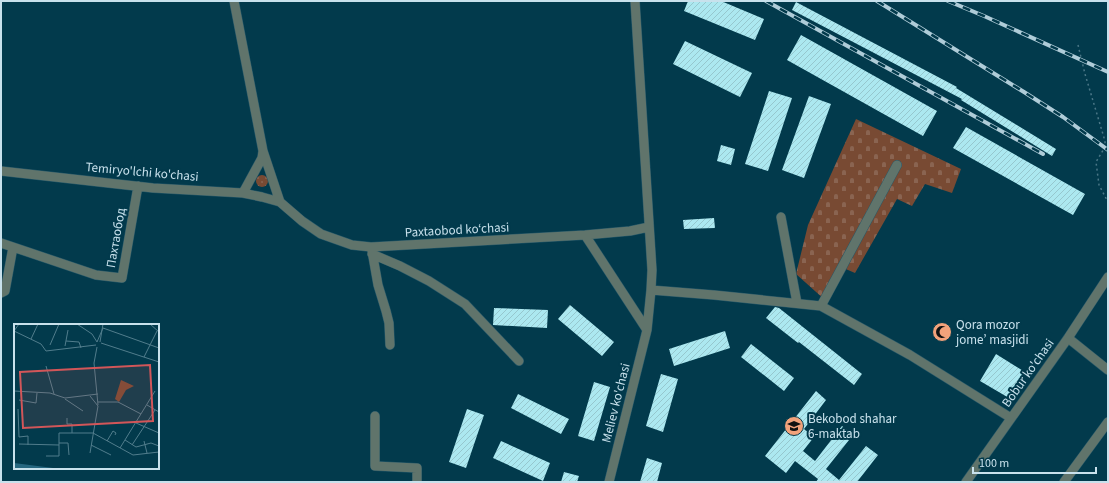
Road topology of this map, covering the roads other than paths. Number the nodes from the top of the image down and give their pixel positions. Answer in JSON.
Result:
{"nodes":[{"id":1,"x":234,"y":1,"type":"edge"},
{"id":2,"x":635,"y":1,"type":"edge"},
{"id":3,"x":263,"y":151,"type":"junction"},
{"id":4,"x":897,"y":165,"type":"dead end"},
{"id":5,"x":1,"y":171,"type":"edge"},
{"id":6,"x":138,"y":186,"type":"junction"},
{"id":7,"x":244,"y":194,"type":"junction"},
{"id":8,"x":280,"y":202,"type":"junction"},
{"id":9,"x":781,"y":217,"type":"dead end"},
{"id":10,"x":649,"y":227,"type":"junction"},
{"id":11,"x":585,"y":235,"type":"junction"},
{"id":12,"x":1,"y":243,"type":"edge"},
{"id":13,"x":13,"y":247,"type":"junction"},
{"id":14,"x":372,"y":251,"type":"junction"},
{"id":15,"x":1108,"y":277,"type":"edge"},
{"id":16,"x":651,"y":290,"type":"junction"},
{"id":17,"x":1,"y":293,"type":"edge"},
{"id":18,"x":797,"y":303,"type":"junction"},
{"id":19,"x":821,"y":306,"type":"junction"},
{"id":20,"x":647,"y":330,"type":"junction"},
{"id":21,"x":1068,"y":338,"type":"junction"},
{"id":22,"x":390,"y":345,"type":"dead end"},
{"id":23,"x":519,"y":361,"type":"dead end"},
{"id":24,"x":1108,"y":370,"type":"edge"},
{"id":25,"x":375,"y":416,"type":"dead end"},
{"id":26,"x":1012,"y":418,"type":"junction"},
{"id":27,"x":1108,"y":422,"type":"edge"},
{"id":28,"x":417,"y":482,"type":"edge"},
{"id":29,"x":610,"y":482,"type":"edge"},
{"id":30,"x":966,"y":482,"type":"edge"},
{"id":31,"x":1064,"y":482,"type":"edge"}],
"edges":[{"from":1,"to":3,"type":"street"},
{"from":2,"to":10,"type":"street","name":"Meliev ko'chasi"},
{"from":3,"to":7,"type":"street"},
{"from":3,"to":8,"type":"street"},
{"from":4,"to":19,"type":"street"},
{"from":5,"to":6,"type":"street","name":"Temiryo'lchi ko'chasi"},
{"from":6,"to":7,"type":"street","name":"Temiryo'lchi ko'chasi"},
{"from":6,"to":13,"type":"street","name":"Пахтаобод"},
{"from":7,"to":8,"type":"street","name":"Temiryo'lchi ko'chasi"},
{"from":8,"to":14,"type":"street","name":"Paxtaobod ko‘chasi"},
{"from":9,"to":18,"type":"street"},
{"from":10,"to":11,"type":"street","name":"Paxtaobod ko‘chasi"},
{"from":10,"to":16,"type":"street","name":"Meliev ko'chasi"},
{"from":11,"to":14,"type":"street","name":"Paxtaobod ko‘chasi"},
{"from":11,"to":20,"type":"street"},
{"from":12,"to":13,"type":"street","name":"Пахтаобод"},
{"from":13,"to":17,"type":"street"},
{"from":14,"to":22,"type":"street"},
{"from":14,"to":23,"type":"street"},
{"from":15,"to":21,"type":"street","name":"Bobur ko'chasi"},
{"from":16,"to":18,"type":"street"},
{"from":16,"to":20,"type":"street","name":"Meliev ko'chasi"},
{"from":18,"to":19,"type":"street"},
{"from":19,"to":26,"type":"street"},
{"from":20,"to":29,"type":"street","name":"Meliev ko'chasi"},
{"from":21,"to":24,"type":"street"},
{"from":21,"to":26,"type":"street","name":"Bobur ko'chasi"},
{"from":25,"to":28,"type":"street"},
{"from":26,"to":30,"type":"street","name":"Bobur ko'chasi"},
{"from":27,"to":31,"type":"street"}]}
